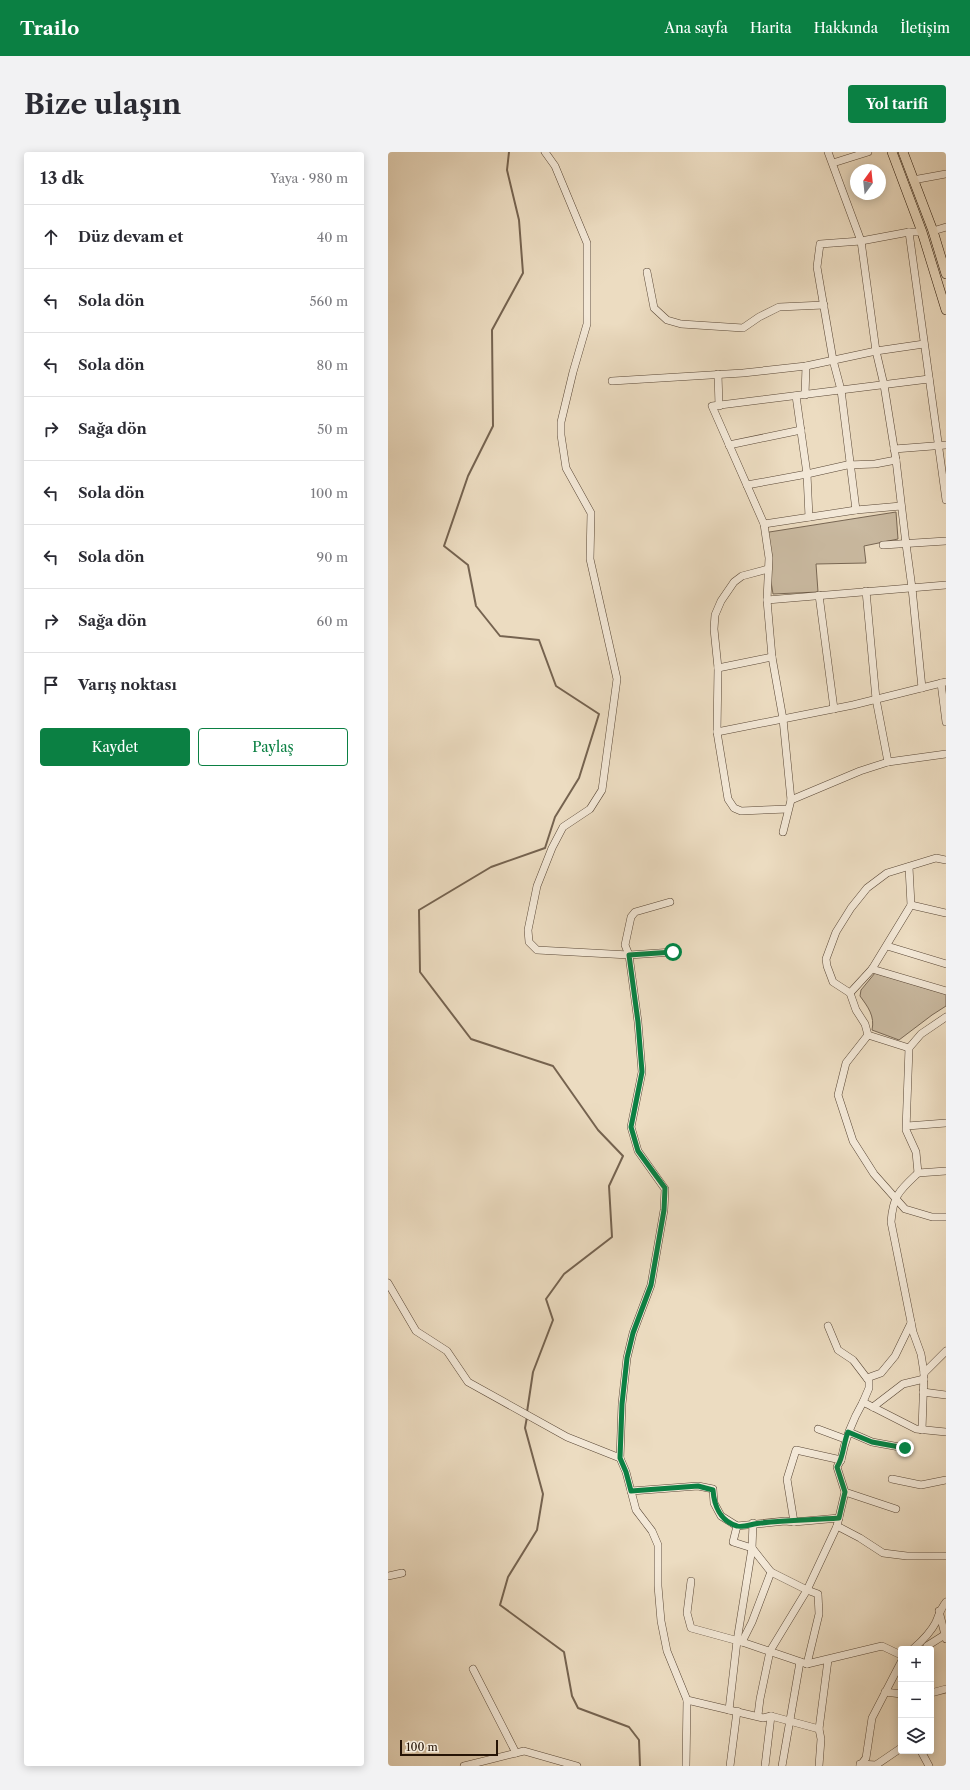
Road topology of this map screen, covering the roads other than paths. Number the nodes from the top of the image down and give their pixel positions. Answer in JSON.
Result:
{"nodes":[{"id":1,"x":545,"y":152,"type":"edge"},
{"id":2,"x":828,"y":152,"type":"edge"},
{"id":3,"x":868,"y":152,"type":"edge"},
{"id":4,"x":892,"y":152,"type":"edge"},
{"id":5,"x":902,"y":152,"type":"edge"},
{"id":6,"x":833,"y":163,"type":"junction"},
{"id":7,"x":946,"y":174,"type":"edge"},
{"id":8,"x":913,"y":180,"type":"junction"},
{"id":9,"x":945,"y":230,"type":"edge"},
{"id":10,"x":933,"y":231,"type":"junction"},
{"id":11,"x":909,"y":232,"type":"junction"},
{"id":12,"x":922,"y":232,"type":"junction"},
{"id":13,"x":861,"y":241,"type":"junction"},
{"id":14,"x":647,"y":272,"type":"dead end"},
{"id":15,"x":946,"y":274,"type":"edge"},
{"id":16,"x":824,"y":305,"type":"junction"},
{"id":17,"x":946,"y":310,"type":"edge"},
{"id":18,"x":924,"y":344,"type":"junction"},
{"id":19,"x":876,"y":351,"type":"junction"},
{"id":20,"x":833,"y":360,"type":"junction"},
{"id":21,"x":806,"y":366,"type":"junction"},
{"id":22,"x":718,"y":374,"type":"junction"},
{"id":23,"x":929,"y":379,"type":"junction"},
{"id":24,"x":612,"y":380,"type":"dead end"},
{"id":25,"x":884,"y":385,"type":"junction"},
{"id":26,"x":841,"y":390,"type":"junction"},
{"id":27,"x":805,"y":395,"type":"junction"},
{"id":28,"x":796,"y":396,"type":"junction"},
{"id":29,"x":720,"y":406,"type":"junction"},
{"id":30,"x":801,"y":430,"type":"junction"},
{"id":31,"x":729,"y":444,"type":"junction"},
{"id":32,"x":946,"y":445,"type":"edge"},
{"id":33,"x":938,"y":446,"type":"junction"},
{"id":34,"x":894,"y":449,"type":"junction"},
{"id":35,"x":896,"y":460,"type":"junction"},
{"id":36,"x":850,"y":465,"type":"junction"},
{"id":37,"x":807,"y":474,"type":"junction"},
{"id":38,"x":747,"y":485,"type":"junction"},
{"id":39,"x":946,"y":500,"type":"edge"},
{"id":40,"x":901,"y":506,"type":"junction"},
{"id":41,"x":856,"y":510,"type":"junction"},
{"id":42,"x":809,"y":517,"type":"junction"},
{"id":43,"x":764,"y":524,"type":"junction"},
{"id":44,"x":946,"y":541,"type":"edge"},
{"id":45,"x":906,"y":544,"type":"junction"},
{"id":46,"x":883,"y":545,"type":"dead end"},
{"id":47,"x":768,"y":569,"type":"junction"},
{"id":48,"x":946,"y":585,"type":"edge"},
{"id":49,"x":912,"y":588,"type":"junction"},
{"id":50,"x":866,"y":592,"type":"junction"},
{"id":51,"x":819,"y":595,"type":"junction"},
{"id":52,"x":767,"y":600,"type":"junction"},
{"id":53,"x":772,"y":658,"type":"junction"},
{"id":54,"x":718,"y":668,"type":"junction"},
{"id":55,"x":943,"y":682,"type":"edge"},
{"id":56,"x":922,"y":688,"type":"junction"},
{"id":57,"x":876,"y":699,"type":"junction"},
{"id":58,"x":834,"y":709,"type":"junction"},
{"id":59,"x":783,"y":719,"type":"junction"},
{"id":60,"x":946,"y":722,"type":"edge"},
{"id":61,"x":717,"y":732,"type":"junction"},
{"id":62,"x":946,"y":754,"type":"edge"},
{"id":63,"x":888,"y":762,"type":"junction"},
{"id":64,"x":791,"y":800,"type":"junction"},
{"id":65,"x":788,"y":809,"type":"junction"},
{"id":66,"x":783,"y":832,"type":"dead end"},
{"id":67,"x":946,"y":860,"type":"edge"},
{"id":68,"x":909,"y":868,"type":"junction"},
{"id":69,"x":670,"y":902,"type":"dead end"},
{"id":70,"x":910,"y":905,"type":"junction"},
{"id":71,"x":946,"y":914,"type":"edge"},
{"id":72,"x":887,"y":946,"type":"junction"},
{"id":73,"x":673,"y":952,"type":"dead end"},
{"id":74,"x":629,"y":955,"type":"junction"},
{"id":75,"x":946,"y":964,"type":"edge"},
{"id":76,"x":872,"y":969,"type":"junction"},
{"id":77,"x":946,"y":991,"type":"edge"},
{"id":78,"x":850,"y":993,"type":"junction"},
{"id":79,"x":946,"y":1017,"type":"edge"},
{"id":80,"x":868,"y":1035,"type":"junction"},
{"id":81,"x":909,"y":1048,"type":"junction"},
{"id":82,"x":946,"y":1123,"type":"edge"},
{"id":83,"x":907,"y":1126,"type":"junction"},
{"id":84,"x":946,"y":1171,"type":"edge"},
{"id":85,"x":918,"y":1172,"type":"junction"},
{"id":86,"x":895,"y":1198,"type":"junction"},
{"id":87,"x":946,"y":1217,"type":"edge"},
{"id":88,"x":388,"y":1283,"type":"edge"},
{"id":89,"x":911,"y":1323,"type":"junction"},
{"id":90,"x":828,"y":1326,"type":"dead end"},
{"id":91,"x":946,"y":1351,"type":"edge"},
{"id":92,"x":938,"y":1358,"type":"junction"},
{"id":93,"x":946,"y":1358,"type":"edge"},
{"id":94,"x":924,"y":1376,"type":"junction"},
{"id":95,"x":867,"y":1378,"type":"junction"},
{"id":96,"x":923,"y":1392,"type":"junction"},
{"id":97,"x":946,"y":1395,"type":"edge"},
{"id":98,"x":864,"y":1402,"type":"junction"},
{"id":99,"x":873,"y":1407,"type":"junction"},
{"id":100,"x":818,"y":1429,"type":"dead end"},
{"id":101,"x":922,"y":1430,"type":"junction"},
{"id":102,"x":946,"y":1432,"type":"edge"},
{"id":103,"x":847,"y":1436,"type":"junction"},
{"id":104,"x":905,"y":1448,"type":"dead end"},
{"id":105,"x":620,"y":1458,"type":"junction"},
{"id":106,"x":841,"y":1460,"type":"junction"},
{"id":107,"x":892,"y":1479,"type":"dead end"},
{"id":108,"x":946,"y":1480,"type":"edge"},
{"id":109,"x":631,"y":1491,"type":"junction"},
{"id":110,"x":845,"y":1492,"type":"junction"},
{"id":111,"x":896,"y":1509,"type":"dead end"},
{"id":112,"x":794,"y":1522,"type":"junction"},
{"id":113,"x":838,"y":1522,"type":"junction"},
{"id":114,"x":753,"y":1523,"type":"junction"},
{"id":115,"x":737,"y":1526,"type":"junction"},
{"id":116,"x":752,"y":1548,"type":"junction"},
{"id":117,"x":946,"y":1556,"type":"edge"},
{"id":118,"x":388,"y":1572,"type":"edge"},
{"id":119,"x":771,"y":1572,"type":"junction"},
{"id":120,"x":388,"y":1576,"type":"edge"},
{"id":121,"x":691,"y":1581,"type":"dead end"},
{"id":122,"x":807,"y":1590,"type":"junction"},
{"id":123,"x":946,"y":1602,"type":"edge"},
{"id":124,"x":939,"y":1611,"type":"junction"},
{"id":125,"x":946,"y":1636,"type":"edge"},
{"id":126,"x":740,"y":1642,"type":"junction"},
{"id":127,"x":916,"y":1646,"type":"edge"},
{"id":128,"x":927,"y":1646,"type":"dead end"},
{"id":129,"x":770,"y":1651,"type":"junction"},
{"id":130,"x":898,"y":1654,"type":"edge"},
{"id":131,"x":828,"y":1660,"type":"junction"},
{"id":132,"x":804,"y":1663,"type":"junction"},
{"id":133,"x":898,"y":1668,"type":"edge"},
{"id":134,"x":473,"y":1669,"type":"dead end"},
{"id":135,"x":946,"y":1690,"type":"edge"},
{"id":136,"x":885,"y":1692,"type":"junction"},
{"id":137,"x":934,"y":1692,"type":"edge"},
{"id":138,"x":898,"y":1694,"type":"edge"},
{"id":139,"x":687,"y":1700,"type":"junction"},
{"id":140,"x":729,"y":1710,"type":"junction"},
{"id":141,"x":737,"y":1711,"type":"junction"},
{"id":142,"x":758,"y":1715,"type":"junction"},
{"id":143,"x":770,"y":1716,"type":"junction"},
{"id":144,"x":790,"y":1722,"type":"junction"},
{"id":145,"x":819,"y":1729,"type":"junction"},
{"id":146,"x":898,"y":1750,"type":"edge"},
{"id":147,"x":516,"y":1753,"type":"junction"},
{"id":148,"x":922,"y":1754,"type":"edge"},
{"id":149,"x":821,"y":1765,"type":"edge"},
{"id":150,"x":860,"y":1765,"type":"edge"},
{"id":151,"x":464,"y":1766,"type":"edge"},
{"id":152,"x":577,"y":1766,"type":"edge"},
{"id":153,"x":686,"y":1766,"type":"edge"},
{"id":154,"x":730,"y":1766,"type":"edge"},
{"id":155,"x":764,"y":1766,"type":"edge"},
{"id":156,"x":782,"y":1766,"type":"edge"},
{"id":157,"x":929,"y":1766,"type":"edge"}],
"edges":[{"from":1,"to":74,"type":"street"},
{"from":2,"to":6,"type":"street"},
{"from":3,"to":6,"type":"street"},
{"from":4,"to":12,"type":"main road"},
{"from":5,"to":8,"type":"main road"},
{"from":6,"to":13,"type":"street"},
{"from":7,"to":8,"type":"street"},
{"from":8,"to":10,"type":"main road"},
{"from":9,"to":10,"type":"street"},
{"from":10,"to":15,"type":"main road"},
{"from":11,"to":12,"type":"street"},
{"from":11,"to":13,"type":"street"},
{"from":11,"to":18,"type":"street"},
{"from":12,"to":17,"type":"main road"},
{"from":13,"to":16,"type":"street"},
{"from":13,"to":19,"type":"street"},
{"from":14,"to":16,"type":"street"},
{"from":16,"to":20,"type":"street"},
{"from":18,"to":19,"type":"street"},
{"from":18,"to":23,"type":"street"},
{"from":19,"to":20,"type":"street"},
{"from":19,"to":25,"type":"street"},
{"from":20,"to":21,"type":"street"},
{"from":20,"to":26,"type":"street"},
{"from":21,"to":22,"type":"street"},
{"from":21,"to":27,"type":"street"},
{"from":22,"to":24,"type":"street"},
{"from":22,"to":29,"type":"street"},
{"from":23,"to":25,"type":"street"},
{"from":23,"to":33,"type":"street"},
{"from":25,"to":26,"type":"street"},
{"from":25,"to":34,"type":"street"},
{"from":26,"to":27,"type":"street"},
{"from":26,"to":36,"type":"street"},
{"from":27,"to":28,"type":"street"},
{"from":28,"to":29,"type":"street"},
{"from":28,"to":30,"type":"street"},
{"from":29,"to":31,"type":"street"},
{"from":30,"to":31,"type":"street"},
{"from":30,"to":37,"type":"street"},
{"from":31,"to":38,"type":"street"},
{"from":32,"to":33,"type":"street"},
{"from":33,"to":34,"type":"street"},
{"from":33,"to":39,"type":"street"},
{"from":34,"to":35,"type":"street"},
{"from":35,"to":36,"type":"street"},
{"from":35,"to":40,"type":"street"},
{"from":36,"to":37,"type":"street"},
{"from":36,"to":41,"type":"street"},
{"from":37,"to":38,"type":"street"},
{"from":37,"to":42,"type":"street"},
{"from":38,"to":43,"type":"street"},
{"from":40,"to":41,"type":"street"},
{"from":40,"to":45,"type":"street"},
{"from":41,"to":42,"type":"street"},
{"from":42,"to":43,"type":"street"},
{"from":43,"to":47,"type":"street"},
{"from":44,"to":45,"type":"street"},
{"from":45,"to":46,"type":"street"},
{"from":45,"to":49,"type":"street"},
{"from":47,"to":52,"type":"street"},
{"from":47,"to":54,"type":"street"},
{"from":48,"to":49,"type":"street"},
{"from":49,"to":50,"type":"street"},
{"from":49,"to":56,"type":"street"},
{"from":50,"to":51,"type":"street"},
{"from":50,"to":57,"type":"street"},
{"from":51,"to":52,"type":"street"},
{"from":51,"to":58,"type":"street"},
{"from":52,"to":53,"type":"street"},
{"from":53,"to":54,"type":"street"},
{"from":53,"to":59,"type":"street"},
{"from":54,"to":61,"type":"street"},
{"from":55,"to":56,"type":"street"},
{"from":55,"to":60,"type":"street"},
{"from":56,"to":57,"type":"street"},
{"from":57,"to":58,"type":"street"},
{"from":57,"to":63,"type":"street"},
{"from":58,"to":59,"type":"street"},
{"from":59,"to":61,"type":"street"},
{"from":59,"to":64,"type":"street"},
{"from":61,"to":65,"type":"street"},
{"from":62,"to":63,"type":"street"},
{"from":63,"to":64,"type":"street"},
{"from":64,"to":65,"type":"street"},
{"from":65,"to":66,"type":"street"},
{"from":67,"to":68,"type":"street"},
{"from":68,"to":70,"type":"street"},
{"from":68,"to":78,"type":"street"},
{"from":69,"to":74,"type":"street"},
{"from":70,"to":71,"type":"street"},
{"from":70,"to":72,"type":"street"},
{"from":72,"to":75,"type":"street"},
{"from":72,"to":76,"type":"street"},
{"from":73,"to":74,"type":"street"},
{"from":74,"to":105,"type":"street"},
{"from":76,"to":77,"type":"street"},
{"from":76,"to":78,"type":"street"},
{"from":78,"to":80,"type":"street"},
{"from":79,"to":81,"type":"street"},
{"from":80,"to":81,"type":"street"},
{"from":80,"to":86,"type":"street"},
{"from":81,"to":83,"type":"street"},
{"from":82,"to":83,"type":"street"},
{"from":83,"to":85,"type":"street"},
{"from":84,"to":85,"type":"street"},
{"from":85,"to":86,"type":"street"},
{"from":86,"to":87,"type":"street"},
{"from":86,"to":89,"type":"street"},
{"from":88,"to":105,"type":"street"},
{"from":89,"to":94,"type":"street"},
{"from":89,"to":95,"type":"street"},
{"from":90,"to":95,"type":"street"},
{"from":91,"to":92,"type":"street"},
{"from":92,"to":93,"type":"street"},
{"from":92,"to":94,"type":"street"},
{"from":94,"to":96,"type":"street"},
{"from":94,"to":99,"type":"street"},
{"from":95,"to":98,"type":"street"},
{"from":96,"to":97,"type":"street"},
{"from":96,"to":101,"type":"street"},
{"from":98,"to":99,"type":"street"},
{"from":98,"to":103,"type":"street"},
{"from":99,"to":101,"type":"street"},
{"from":100,"to":103,"type":"street"},
{"from":101,"to":102,"type":"street"},
{"from":103,"to":104,"type":"street"},
{"from":103,"to":106,"type":"street"},
{"from":105,"to":109,"type":"street"},
{"from":106,"to":110,"type":"street"},
{"from":106,"to":112,"type":"street"},
{"from":107,"to":108,"type":"street"},
{"from":109,"to":115,"type":"street"},
{"from":109,"to":139,"type":"street"},
{"from":110,"to":111,"type":"street"},
{"from":110,"to":113,"type":"street"},
{"from":112,"to":113,"type":"street"},
{"from":112,"to":114,"type":"street"},
{"from":113,"to":117,"type":"street"},
{"from":113,"to":122,"type":"street"},
{"from":114,"to":115,"type":"street"},
{"from":114,"to":116,"type":"street"},
{"from":115,"to":116,"type":"street"},
{"from":116,"to":119,"type":"street"},
{"from":116,"to":126,"type":"street"},
{"from":118,"to":120,"type":"street"},
{"from":119,"to":122,"type":"street"},
{"from":119,"to":126,"type":"street"},
{"from":121,"to":126,"type":"street"},
{"from":122,"to":129,"type":"street"},
{"from":122,"to":132,"type":"street"},
{"from":123,"to":124,"type":"street"},
{"from":124,"to":125,"type":"street"},
{"from":124,"to":127,"type":"street"},
{"from":125,"to":128,"type":"street"},
{"from":126,"to":129,"type":"street"},
{"from":126,"to":140,"type":"street"},
{"from":129,"to":132,"type":"street"},
{"from":129,"to":142,"type":"street"},
{"from":130,"to":131,"type":"street"},
{"from":131,"to":132,"type":"street"},
{"from":131,"to":145,"type":"street"},
{"from":132,"to":144,"type":"street"},
{"from":133,"to":136,"type":"street"},
{"from":134,"to":147,"type":"street"},
{"from":135,"to":137,"type":"street"},
{"from":136,"to":138,"type":"street"},
{"from":136,"to":150,"type":"street"},
{"from":139,"to":140,"type":"street"},
{"from":139,"to":153,"type":"street"},
{"from":140,"to":141,"type":"street"},
{"from":141,"to":142,"type":"street"},
{"from":141,"to":154,"type":"street"},
{"from":142,"to":143,"type":"street"},
{"from":143,"to":144,"type":"street"},
{"from":143,"to":155,"type":"street"},
{"from":144,"to":145,"type":"street"},
{"from":144,"to":156,"type":"street"},
{"from":145,"to":149,"type":"street"},
{"from":146,"to":150,"type":"street"},
{"from":147,"to":151,"type":"street"},
{"from":147,"to":152,"type":"street"},
{"from":148,"to":157,"type":"street"}]}
